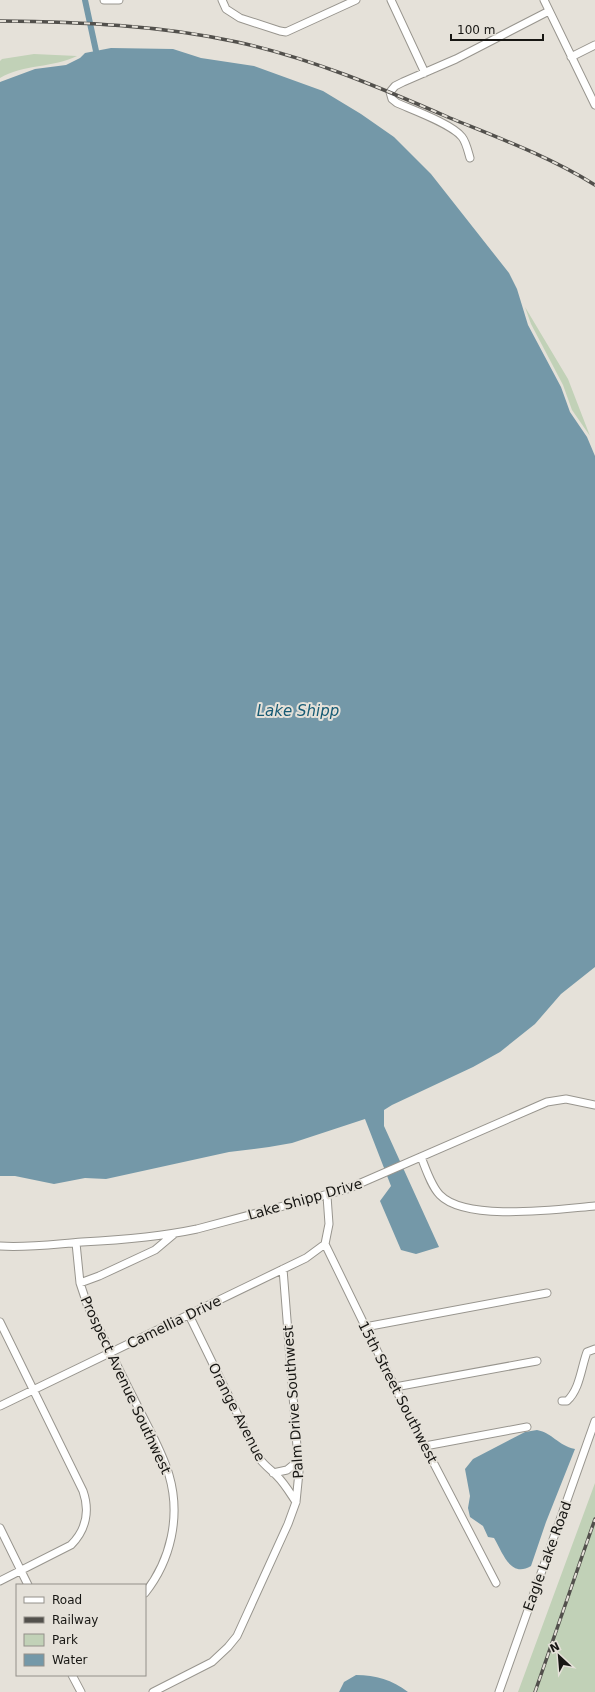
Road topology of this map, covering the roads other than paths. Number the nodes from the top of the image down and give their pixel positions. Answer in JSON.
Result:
{"nodes":[{"id":1,"x":104,"y":0,"type":"edge"},
{"id":2,"x":120,"y":0,"type":"edge"},
{"id":3,"x":222,"y":0,"type":"edge"},
{"id":4,"x":356,"y":0,"type":"edge"},
{"id":5,"x":391,"y":0,"type":"edge"},
{"id":6,"x":544,"y":0,"type":"edge"},
{"id":7,"x":549,"y":11,"type":"junction"},
{"id":8,"x":595,"y":45,"type":"edge"},
{"id":9,"x":571,"y":57,"type":"junction"},
{"id":10,"x":425,"y":73,"type":"junction"},
{"id":11,"x":595,"y":106,"type":"edge"},
{"id":12,"x":470,"y":158,"type":"dead end"},
{"id":13,"x":595,"y":1105,"type":"edge"},
{"id":14,"x":418,"y":1159,"type":"junction"},
{"id":15,"x":327,"y":1196,"type":"junction"},
{"id":16,"x":595,"y":1206,"type":"edge"},
{"id":17,"x":174,"y":1234,"type":"junction"},
{"id":18,"x":76,"y":1243,"type":"junction"},
{"id":19,"x":325,"y":1244,"type":"junction"},
{"id":20,"x":0,"y":1246,"type":"edge"},
{"id":21,"x":283,"y":1269,"type":"junction"},
{"id":22,"x":80,"y":1283,"type":"junction"},
{"id":23,"x":548,"y":1293,"type":"dead end"},
{"id":24,"x":189,"y":1315,"type":"junction"},
{"id":25,"x":0,"y":1322,"type":"edge"},
{"id":26,"x":365,"y":1327,"type":"junction"},
{"id":27,"x":595,"y":1349,"type":"edge"},
{"id":28,"x":111,"y":1353,"type":"junction"},
{"id":29,"x":537,"y":1361,"type":"dead end"},
{"id":30,"x":395,"y":1387,"type":"junction"},
{"id":31,"x":34,"y":1390,"type":"junction"},
{"id":32,"x":562,"y":1401,"type":"dead end"},
{"id":33,"x":0,"y":1406,"type":"edge"},
{"id":34,"x":595,"y":1421,"type":"edge"},
{"id":35,"x":526,"y":1427,"type":"dead end"},
{"id":36,"x":425,"y":1446,"type":"junction"},
{"id":37,"x":298,"y":1461,"type":"junction"},
{"id":38,"x":273,"y":1473,"type":"junction"},
{"id":39,"x":296,"y":1502,"type":"junction"},
{"id":40,"x":0,"y":1528,"type":"edge"},
{"id":41,"x":21,"y":1570,"type":"junction"},
{"id":42,"x":0,"y":1581,"type":"edge"},
{"id":43,"x":28,"y":1584,"type":"edge"},
{"id":44,"x":496,"y":1584,"type":"dead end"},
{"id":45,"x":146,"y":1591,"type":"edge"},
{"id":46,"x":72,"y":1676,"type":"edge"},
{"id":47,"x":80,"y":1692,"type":"edge"},
{"id":48,"x":153,"y":1692,"type":"edge"},
{"id":49,"x":499,"y":1692,"type":"edge"}],
"edges":[{"from":1,"to":2,"type":"street"},
{"from":3,"to":4,"type":"street"},
{"from":5,"to":10,"type":"street"},
{"from":6,"to":7,"type":"street"},
{"from":7,"to":9,"type":"street"},
{"from":7,"to":10,"type":"street"},
{"from":8,"to":9,"type":"street"},
{"from":9,"to":11,"type":"street"},
{"from":10,"to":12,"type":"street"},
{"from":13,"to":14,"type":"street","name":"Lake Shipp Drive"},
{"from":14,"to":15,"type":"street","name":"Lake Shipp Drive"},
{"from":14,"to":16,"type":"street"},
{"from":15,"to":17,"type":"street","name":"Lake Shipp Drive"},
{"from":15,"to":19,"type":"street"},
{"from":17,"to":18,"type":"street","name":"Lake Shipp Drive"},
{"from":17,"to":22,"type":"street"},
{"from":18,"to":20,"type":"street","name":"Lake Shipp Drive"},
{"from":18,"to":22,"type":"street","name":"Prospect Avenue Southwest"},
{"from":19,"to":21,"type":"street","name":"Camellia Drive"},
{"from":19,"to":26,"type":"street","name":"15th Street Southwest"},
{"from":21,"to":24,"type":"street","name":"Camellia Drive"},
{"from":21,"to":37,"type":"street","name":"Palm Drive Southwest"},
{"from":22,"to":28,"type":"street","name":"Prospect Avenue Southwest"},
{"from":23,"to":26,"type":"street"},
{"from":24,"to":28,"type":"street","name":"Camellia Drive"},
{"from":24,"to":38,"type":"street","name":"Orange Avenue"},
{"from":25,"to":31,"type":"street"},
{"from":26,"to":30,"type":"street","name":"15th Street Southwest"},
{"from":27,"to":32,"type":"street"},
{"from":28,"to":31,"type":"street","name":"Camellia Drive"},
{"from":28,"to":45,"type":"street","name":"Prospect Avenue Southwest"},
{"from":29,"to":30,"type":"street"},
{"from":30,"to":36,"type":"street","name":"15th Street Southwest"},
{"from":31,"to":33,"type":"street","name":"Camellia Drive"},
{"from":31,"to":41,"type":"street"},
{"from":34,"to":49,"type":"street","name":"Eagle Lake Road"},
{"from":35,"to":36,"type":"street"},
{"from":36,"to":44,"type":"street","name":"15th Street Southwest"},
{"from":37,"to":38,"type":"street"},
{"from":37,"to":39,"type":"street","name":"Palm Drive Southwest"},
{"from":38,"to":39,"type":"street","name":"Orange Avenue"},
{"from":39,"to":48,"type":"street","name":"Palm Drive Southwest"},
{"from":40,"to":41,"type":"street"},
{"from":41,"to":42,"type":"street"},
{"from":41,"to":43,"type":"street"},
{"from":46,"to":47,"type":"street"}]}
